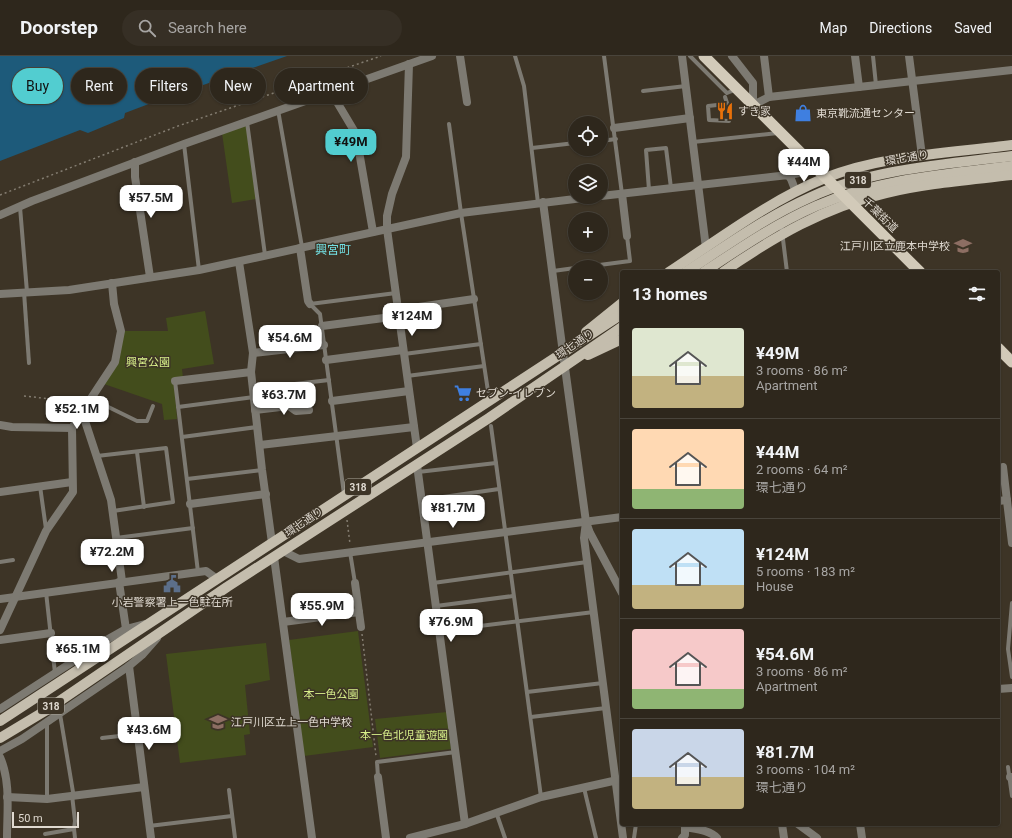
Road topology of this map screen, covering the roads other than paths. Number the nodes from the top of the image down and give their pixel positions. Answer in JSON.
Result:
{"nodes":[{"id":1,"x":432,"y":56,"type":"edge"},
{"id":2,"x":460,"y":56,"type":"edge"},
{"id":3,"x":515,"y":56,"type":"edge"},
{"id":4,"x":604,"y":56,"type":"edge"},
{"id":5,"x":682,"y":56,"type":"edge"},
{"id":6,"x":690,"y":56,"type":"edge"},
{"id":7,"x":704,"y":56,"type":"edge"},
{"id":8,"x":732,"y":56,"type":"edge"},
{"id":9,"x":764,"y":56,"type":"edge"},
{"id":10,"x":855,"y":56,"type":"edge"},
{"id":11,"x":873,"y":56,"type":"edge"},
{"id":12,"x":909,"y":56,"type":"edge"},
{"id":13,"x":409,"y":64,"type":"junction"},
{"id":14,"x":1012,"y":70,"type":"edge"},
{"id":15,"x":368,"y":79,"type":"edge"},
{"id":16,"x":912,"y":80,"type":"junction"},
{"id":17,"x":876,"y":85,"type":"junction"},
{"id":18,"x":686,"y":86,"type":"junction"},
{"id":19,"x":859,"y":87,"type":"junction"},
{"id":20,"x":737,"y":89,"type":"junction"},
{"id":21,"x":643,"y":91,"type":"dead end"},
{"id":22,"x":725,"y":96,"type":"dead end"},
{"id":23,"x":769,"y":97,"type":"junction"},
{"id":24,"x":467,"y":102,"type":"dead end"},
{"id":25,"x":295,"y":104,"type":"edge"},
{"id":26,"x":338,"y":104,"type":"edge"},
{"id":27,"x":753,"y":105,"type":"junction"},
{"id":28,"x":277,"y":110,"type":"junction"},
{"id":29,"x":690,"y":118,"type":"junction"},
{"id":30,"x":729,"y":121,"type":"dead end"},
{"id":31,"x":247,"y":122,"type":"junction"},
{"id":32,"x":450,"y":124,"type":"dead end"},
{"id":33,"x":614,"y":128,"type":"junction"},
{"id":34,"x":780,"y":133,"type":"junction"},
{"id":35,"x":616,"y":139,"type":"junction"},
{"id":36,"x":608,"y":140,"type":"edge"},
{"id":37,"x":693,"y":142,"type":"junction"},
{"id":38,"x":184,"y":144,"type":"junction"},
{"id":39,"x":568,"y":144,"type":"edge"},
{"id":40,"x":1012,"y":145,"type":"edge"},
{"id":41,"x":532,"y":148,"type":"junction"},
{"id":42,"x":922,"y":156,"type":"junction"},
{"id":43,"x":1012,"y":156,"type":"edge"},
{"id":44,"x":135,"y":162,"type":"junction"},
{"id":45,"x":1012,"y":166,"type":"edge"},
{"id":46,"x":817,"y":170,"type":"junction"},
{"id":47,"x":788,"y":175,"type":"junction"},
{"id":48,"x":1012,"y":175,"type":"edge"},
{"id":49,"x":826,"y":178,"type":"junction"},
{"id":50,"x":698,"y":184,"type":"junction"},
{"id":51,"x":670,"y":188,"type":"junction"},
{"id":52,"x":649,"y":190,"type":"junction"},
{"id":53,"x":796,"y":192,"type":"junction"},
{"id":54,"x":622,"y":194,"type":"junction"},
{"id":55,"x":608,"y":195,"type":"edge"},
{"id":56,"x":568,"y":200,"type":"edge"},
{"id":57,"x":780,"y":201,"type":"junction"},
{"id":58,"x":541,"y":203,"type":"junction"},
{"id":59,"x":851,"y":204,"type":"junction"},
{"id":60,"x":20,"y":207,"type":"junction"},
{"id":61,"x":461,"y":214,"type":"junction"},
{"id":62,"x":0,"y":215,"type":"edge"},
{"id":63,"x":387,"y":229,"type":"junction"},
{"id":64,"x":373,"y":232,"type":"junction"},
{"id":65,"x":782,"y":234,"type":"junction"},
{"id":66,"x":627,"y":236,"type":"joint"},
{"id":67,"x":301,"y":248,"type":"junction"},
{"id":68,"x":706,"y":248,"type":"junction"},
{"id":69,"x":722,"y":255,"type":"junction"},
{"id":70,"x":266,"y":256,"type":"junction"},
{"id":71,"x":240,"y":262,"type":"junction"},
{"id":72,"x":608,"y":264,"type":"edge"},
{"id":73,"x":568,"y":269,"type":"edge"},
{"id":74,"x":199,"y":270,"type":"junction"},
{"id":75,"x":672,"y":270,"type":"edge"},
{"id":76,"x":690,"y":270,"type":"edge"},
{"id":77,"x":706,"y":270,"type":"edge"},
{"id":78,"x":726,"y":270,"type":"edge"},
{"id":79,"x":787,"y":270,"type":"edge"},
{"id":80,"x":918,"y":270,"type":"edge"},
{"id":81,"x":553,"y":271,"type":"junction"},
{"id":82,"x":150,"y":277,"type":"junction"},
{"id":83,"x":112,"y":284,"type":"junction"},
{"id":84,"x":25,"y":292,"type":"junction"},
{"id":85,"x":396,"y":293,"type":"junction"},
{"id":86,"x":0,"y":294,"type":"edge"},
{"id":87,"x":474,"y":299,"type":"junction"},
{"id":88,"x":310,"y":304,"type":"junction"},
{"id":89,"x":620,"y":305,"type":"edge"},
{"id":90,"x":398,"y":313,"type":"junction"},
{"id":91,"x":620,"y":315,"type":"edge"},
{"id":92,"x":322,"y":326,"type":"junction"},
{"id":93,"x":620,"y":328,"type":"edge"},
{"id":94,"x":620,"y":340,"type":"edge"},
{"id":95,"x":480,"y":344,"type":"junction"},
{"id":96,"x":324,"y":345,"type":"junction"},
{"id":97,"x":1000,"y":350,"type":"edge"},
{"id":98,"x":404,"y":352,"type":"junction"},
{"id":99,"x":253,"y":353,"type":"junction"},
{"id":100,"x":563,"y":353,"type":"junction"},
{"id":101,"x":326,"y":360,"type":"junction"},
{"id":102,"x":1012,"y":362,"type":"edge"},
{"id":103,"x":29,"y":363,"type":"dead end"},
{"id":104,"x":564,"y":365,"type":"junction"},
{"id":105,"x":484,"y":366,"type":"junction"},
{"id":106,"x":251,"y":372,"type":"junction"},
{"id":107,"x":407,"y":376,"type":"junction"},
{"id":108,"x":329,"y":380,"type":"junction"},
{"id":109,"x":175,"y":382,"type":"joint"},
{"id":110,"x":409,"y":391,"type":"junction"},
{"id":111,"x":488,"y":391,"type":"dead end"},
{"id":112,"x":254,"y":393,"type":"junction"},
{"id":113,"x":90,"y":401,"type":"junction"},
{"id":114,"x":332,"y":402,"type":"junction"},
{"id":115,"x":153,"y":406,"type":"dead end"},
{"id":116,"x":178,"y":407,"type":"junction"},
{"id":117,"x":255,"y":410,"type":"junction"},
{"id":118,"x":310,"y":410,"type":"dead end"},
{"id":119,"x":82,"y":412,"type":"junction"},
{"id":120,"x":0,"y":425,"type":"edge"},
{"id":121,"x":490,"y":426,"type":"dead end"},
{"id":122,"x":414,"y":427,"type":"junction"},
{"id":123,"x":72,"y":428,"type":"junction"},
{"id":124,"x":258,"y":428,"type":"junction"},
{"id":125,"x":337,"y":436,"type":"junction"},
{"id":126,"x":182,"y":437,"type":"junction"},
{"id":127,"x":260,"y":445,"type":"junction"},
{"id":128,"x":417,"y":448,"type":"junction"},
{"id":129,"x":137,"y":452,"type":"junction"},
{"id":130,"x":97,"y":456,"type":"junction"},
{"id":131,"x":496,"y":464,"type":"junction"},
{"id":132,"x":1012,"y":466,"type":"edge"},
{"id":133,"x":1001,"y":467,"type":"edge"},
{"id":134,"x":417,"y":468,"type":"junction"},
{"id":135,"x":262,"y":470,"type":"junction"},
{"id":136,"x":187,"y":479,"type":"junction"},
{"id":137,"x":72,"y":482,"type":"junction"},
{"id":138,"x":40,"y":486,"type":"junction"},
{"id":139,"x":499,"y":489,"type":"junction"},
{"id":140,"x":0,"y":492,"type":"edge"},
{"id":141,"x":266,"y":494,"type":"junction"},
{"id":142,"x":345,"y":496,"type":"junction"},
{"id":143,"x":422,"y":500,"type":"junction"},
{"id":144,"x":1007,"y":500,"type":"junction"},
{"id":145,"x":1000,"y":501,"type":"edge"},
{"id":146,"x":190,"y":504,"type":"junction"},
{"id":147,"x":144,"y":507,"type":"junction"},
{"id":148,"x":112,"y":511,"type":"junction"},
{"id":149,"x":620,"y":517,"type":"edge"},
{"id":150,"x":586,"y":522,"type":"junction"},
{"id":151,"x":193,"y":528,"type":"junction"},
{"id":152,"x":46,"y":531,"type":"junction"},
{"id":153,"x":505,"y":532,"type":"junction"},
{"id":154,"x":116,"y":538,"type":"junction"},
{"id":155,"x":427,"y":542,"type":"junction"},
{"id":156,"x":272,"y":543,"type":"junction"},
{"id":157,"x":1012,"y":543,"type":"edge"},
{"id":158,"x":283,"y":551,"type":"junction"},
{"id":159,"x":350,"y":552,"type":"junction"},
{"id":160,"x":274,"y":557,"type":"junction"},
{"id":161,"x":13,"y":560,"type":"dead end"},
{"id":162,"x":0,"y":562,"type":"edge"},
{"id":163,"x":587,"y":562,"type":"junction"},
{"id":164,"x":198,"y":572,"type":"junction"},
{"id":165,"x":510,"y":573,"type":"junction"},
{"id":166,"x":217,"y":579,"type":"junction"},
{"id":167,"x":121,"y":582,"type":"junction"},
{"id":168,"x":355,"y":583,"type":"joint"},
{"id":169,"x":433,"y":583,"type":"junction"},
{"id":170,"x":620,"y":589,"type":"edge"},
{"id":171,"x":46,"y":592,"type":"junction"},
{"id":172,"x":513,"y":596,"type":"junction"},
{"id":173,"x":16,"y":597,"type":"junction"},
{"id":174,"x":0,"y":599,"type":"edge"},
{"id":175,"x":1012,"y":603,"type":"edge"},
{"id":176,"x":436,"y":606,"type":"junction"},
{"id":177,"x":359,"y":612,"type":"junction"},
{"id":178,"x":594,"y":612,"type":"junction"},
{"id":179,"x":153,"y":621,"type":"junction"},
{"id":180,"x":516,"y":621,"type":"junction"},
{"id":181,"x":283,"y":622,"type":"junction"},
{"id":182,"x":165,"y":628,"type":"junction"},
{"id":183,"x":361,"y":628,"type":"road end"},
{"id":184,"x":126,"y":629,"type":"junction"},
{"id":185,"x":0,"y":630,"type":"edge"},
{"id":186,"x":439,"y":631,"type":"junction"},
{"id":187,"x":51,"y":633,"type":"junction"},
{"id":188,"x":0,"y":640,"type":"edge"},
{"id":189,"x":129,"y":666,"type":"junction"},
{"id":190,"x":55,"y":673,"type":"junction"},
{"id":191,"x":1012,"y":676,"type":"edge"},
{"id":192,"x":602,"y":684,"type":"junction"},
{"id":193,"x":1012,"y":688,"type":"edge"},
{"id":194,"x":1000,"y":689,"type":"edge"},
{"id":195,"x":527,"y":692,"type":"junction"},
{"id":196,"x":606,"y":708,"type":"junction"},
{"id":197,"x":0,"y":709,"type":"edge"},
{"id":198,"x":60,"y":714,"type":"junction"},
{"id":199,"x":531,"y":717,"type":"junction"},
{"id":200,"x":0,"y":721,"type":"edge"},
{"id":201,"x":47,"y":722,"type":"junction"},
{"id":202,"x":137,"y":734,"type":"junction"},
{"id":203,"x":0,"y":738,"type":"edge"},
{"id":204,"x":102,"y":738,"type":"dead end"},
{"id":205,"x":0,"y":751,"type":"edge"},
{"id":206,"x":456,"y":752,"type":"junction"},
{"id":207,"x":0,"y":757,"type":"edge"},
{"id":208,"x":1008,"y":767,"type":"dead end"},
{"id":209,"x":378,"y":777,"type":"joint"},
{"id":210,"x":1011,"y":777,"type":"edge"},
{"id":211,"x":619,"y":780,"type":"edge"},
{"id":212,"x":144,"y":787,"type":"junction"},
{"id":213,"x":584,"y":787,"type":"junction"},
{"id":214,"x":229,"y":790,"type":"dead end"},
{"id":215,"x":620,"y":794,"type":"edge"},
{"id":216,"x":72,"y":795,"type":"junction"},
{"id":217,"x":1012,"y":796,"type":"edge"},
{"id":218,"x":7,"y":797,"type":"junction"},
{"id":219,"x":541,"y":797,"type":"junction"},
{"id":220,"x":47,"y":799,"type":"junction"},
{"id":221,"x":496,"y":812,"type":"junction"},
{"id":222,"x":4,"y":815,"type":"edge"},
{"id":223,"x":232,"y":816,"type":"junction"},
{"id":224,"x":465,"y":824,"type":"junction"},
{"id":225,"x":149,"y":826,"type":"junction"},
{"id":226,"x":622,"y":826,"type":"edge"},
{"id":227,"x":636,"y":826,"type":"edge"},
{"id":228,"x":684,"y":826,"type":"edge"},
{"id":229,"x":688,"y":826,"type":"edge"},
{"id":230,"x":782,"y":826,"type":"edge"},
{"id":231,"x":801,"y":826,"type":"edge"},
{"id":232,"x":860,"y":826,"type":"edge"},
{"id":233,"x":74,"y":829,"type":"junction"},
{"id":234,"x":45,"y":834,"type":"dead end"},
{"id":235,"x":7,"y":838,"type":"edge"},
{"id":236,"x":75,"y":838,"type":"edge"},
{"id":237,"x":151,"y":838,"type":"edge"},
{"id":238,"x":235,"y":838,"type":"edge"},
{"id":239,"x":312,"y":838,"type":"edge"},
{"id":240,"x":386,"y":838,"type":"edge"},
{"id":241,"x":415,"y":838,"type":"edge"},
{"id":242,"x":505,"y":838,"type":"edge"},
{"id":243,"x":596,"y":838,"type":"edge"},
{"id":244,"x":623,"y":838,"type":"edge"},
{"id":245,"x":634,"y":838,"type":"edge"},
{"id":246,"x":682,"y":838,"type":"edge"},
{"id":247,"x":717,"y":838,"type":"edge"},
{"id":248,"x":784,"y":838,"type":"edge"},
{"id":249,"x":817,"y":838,"type":"edge"},
{"id":250,"x":862,"y":838,"type":"edge"}],
"edges":[{"from":1,"to":13,"type":"street"},
{"from":2,"to":24,"type":"street"},
{"from":3,"to":41,"type":"lane"},
{"from":4,"to":33,"type":"lane"},
{"from":5,"to":18,"type":"street"},
{"from":6,"to":20,"type":"lane"},
{"from":7,"to":20,"type":"highway","name":"千葉街道"},
{"from":8,"to":27,"type":"street"},
{"from":9,"to":23,"type":"street"},
{"from":10,"to":19,"type":"street"},
{"from":11,"to":17,"type":"lane"},
{"from":12,"to":16,"type":"street"},
{"from":13,"to":15,"type":"street"},
{"from":13,"to":63,"type":"street"},
{"from":14,"to":16,"type":"street"},
{"from":16,"to":17,"type":"street"},
{"from":16,"to":42,"type":"street"},
{"from":17,"to":19,"type":"street"},
{"from":18,"to":21,"type":"lane"},
{"from":18,"to":29,"type":"street"},
{"from":19,"to":23,"type":"street"},
{"from":20,"to":27,"type":"highway","name":"千葉街道"},
{"from":22,"to":30,"type":"lane"},
{"from":23,"to":27,"type":"street"},
{"from":25,"to":28,"type":"street"},
{"from":26,"to":64,"type":"street"},
{"from":27,"to":34,"type":"highway","name":"千葉街道"},
{"from":28,"to":31,"type":"street"},
{"from":28,"to":67,"type":"lane"},
{"from":29,"to":33,"type":"street"},
{"from":29,"to":37,"type":"street"},
{"from":31,"to":38,"type":"street"},
{"from":31,"to":70,"type":"lane"},
{"from":32,"to":61,"type":"lane"},
{"from":33,"to":35,"type":"lane"},
{"from":34,"to":37,"type":"lane"},
{"from":34,"to":46,"type":"highway","name":"千葉街道"},
{"from":35,"to":36,"type":"lane"},
{"from":35,"to":54,"type":"lane"},
{"from":37,"to":50,"type":"street"},
{"from":38,"to":44,"type":"street"},
{"from":38,"to":74,"type":"lane"},
{"from":39,"to":41,"type":"lane"},
{"from":40,"to":42,"type":"main road"},
{"from":41,"to":58,"type":"lane"},
{"from":42,"to":49,"type":"main road"},
{"from":43,"to":69,"type":"main road","name":"環七通り","number":"318"},
{"from":44,"to":60,"type":"street"},
{"from":44,"to":82,"type":"street"},
{"from":45,"to":69,"type":"main road","name":"環七通り","number":"318"},
{"from":46,"to":47,"type":"street"},
{"from":46,"to":49,"type":"highway","name":"千葉街道"},
{"from":47,"to":50,"type":"street"},
{"from":47,"to":53,"type":"street"},
{"from":48,"to":59,"type":"main road"},
{"from":49,"to":53,"type":"main road"},
{"from":49,"to":59,"type":"highway","name":"千葉街道"},
{"from":50,"to":51,"type":"street"},
{"from":50,"to":68,"type":"street"},
{"from":51,"to":52,"type":"street"},
{"from":51,"to":52,"type":"lane"},
{"from":52,"to":54,"type":"street"},
{"from":53,"to":57,"type":"main road"},
{"from":54,"to":55,"type":"street"},
{"from":54,"to":66,"type":"street"},
{"from":56,"to":58,"type":"street"},
{"from":57,"to":65,"type":"lane"},
{"from":57,"to":68,"type":"main road"},
{"from":58,"to":61,"type":"street"},
{"from":58,"to":81,"type":"street"},
{"from":59,"to":65,"type":"main road"},
{"from":59,"to":80,"type":"highway","name":"千葉街道"},
{"from":60,"to":62,"type":"street"},
{"from":60,"to":84,"type":"lane"},
{"from":61,"to":63,"type":"street"},
{"from":61,"to":87,"type":"lane"},
{"from":63,"to":64,"type":"street"},
{"from":63,"to":85,"type":"street"},
{"from":64,"to":67,"type":"street"},
{"from":65,"to":78,"type":"main road"},
{"from":65,"to":79,"type":"lane"},
{"from":66,"to":72,"type":"lane"},
{"from":67,"to":70,"type":"street"},
{"from":67,"to":88,"type":"street"},
{"from":68,"to":75,"type":"main road"},
{"from":69,"to":76,"type":"main road","name":"環七通り","number":"318"},
{"from":69,"to":77,"type":"main road","name":"環七通り","number":"318"},
{"from":70,"to":71,"type":"street"},
{"from":71,"to":74,"type":"street"},
{"from":71,"to":99,"type":"street"},
{"from":73,"to":81,"type":"lane"},
{"from":74,"to":82,"type":"street"},
{"from":81,"to":100,"type":"street"},
{"from":82,"to":83,"type":"street"},
{"from":83,"to":84,"type":"street"},
{"from":83,"to":113,"type":"street"},
{"from":84,"to":86,"type":"street"},
{"from":84,"to":103,"type":"lane"},
{"from":85,"to":88,"type":"lane"},
{"from":85,"to":90,"type":"street"},
{"from":87,"to":90,"type":"street"},
{"from":87,"to":95,"type":"lane"},
{"from":88,"to":92,"type":"lane"},
{"from":89,"to":100,"type":"main road"},
{"from":90,"to":92,"type":"street"},
{"from":90,"to":98,"type":"street"},
{"from":91,"to":100,"type":"main road","name":"環七通り","number":"318"},
{"from":92,"to":96,"type":"lane"},
{"from":93,"to":104,"type":"main road","name":"環七通り","number":"318"},
{"from":94,"to":104,"type":"main road"},
{"from":95,"to":98,"type":"lane"},
{"from":95,"to":105,"type":"lane"},
{"from":96,"to":99,"type":"street"},
{"from":96,"to":101,"type":"lane"},
{"from":97,"to":102,"type":"highway"},
{"from":98,"to":101,"type":"street"},
{"from":98,"to":107,"type":"street"},
{"from":99,"to":106,"type":"street"},
{"from":100,"to":104,"type":"street"},
{"from":100,"to":128,"type":"main road","name":"環七通り","number":"318"},
{"from":101,"to":108,"type":"lane"},
{"from":104,"to":134,"type":"main road","name":"環七通り","number":"318"},
{"from":104,"to":150,"type":"street"},
{"from":105,"to":107,"type":"lane"},
{"from":105,"to":111,"type":"lane"},
{"from":106,"to":109,"type":"street"},
{"from":106,"to":112,"type":"street"},
{"from":107,"to":110,"type":"street"},
{"from":108,"to":112,"type":"lane"},
{"from":108,"to":114,"type":"lane"},
{"from":109,"to":116,"type":"lane"},
{"from":110,"to":114,"type":"street"},
{"from":110,"to":122,"type":"street"},
{"from":112,"to":116,"type":"lane"},
{"from":112,"to":117,"type":"street"},
{"from":113,"to":115,"type":"lane"},
{"from":113,"to":119,"type":"street"},
{"from":114,"to":125,"type":"lane"},
{"from":116,"to":126,"type":"lane"},
{"from":117,"to":118,"type":"street"},
{"from":117,"to":124,"type":"street"},
{"from":119,"to":123,"type":"street"},
{"from":119,"to":130,"type":"street"},
{"from":120,"to":123,"type":"street"},
{"from":121,"to":131,"type":"lane"},
{"from":122,"to":125,"type":"street"},
{"from":122,"to":128,"type":"street"},
{"from":123,"to":137,"type":"street"},
{"from":124,"to":126,"type":"lane"},
{"from":124,"to":127,"type":"street"},
{"from":125,"to":127,"type":"street"},
{"from":125,"to":142,"type":"lane"},
{"from":126,"to":136,"type":"lane"},
{"from":127,"to":135,"type":"street"},
{"from":128,"to":142,"type":"main road","name":"環七通り","number":"318"},
{"from":129,"to":130,"type":"lane"},
{"from":129,"to":147,"type":"lane"},
{"from":129,"to":147,"type":"lane"},
{"from":130,"to":148,"type":"street"},
{"from":131,"to":134,"type":"lane"},
{"from":131,"to":139,"type":"lane"},
{"from":132,"to":133,"type":"street"},
{"from":133,"to":144,"type":"street"},
{"from":134,"to":143,"type":"street"},
{"from":134,"to":158,"type":"main road","name":"環七通り","number":"318"},
{"from":135,"to":136,"type":"lane"},
{"from":135,"to":141,"type":"street"},
{"from":136,"to":146,"type":"lane"},
{"from":137,"to":138,"type":"street"},
{"from":137,"to":152,"type":"street"},
{"from":138,"to":140,"type":"street"},
{"from":138,"to":152,"type":"lane"},
{"from":139,"to":143,"type":"lane"},
{"from":139,"to":153,"type":"lane"},
{"from":141,"to":146,"type":"street"},
{"from":141,"to":156,"type":"street"},
{"from":142,"to":156,"type":"main road","name":"環七通り","number":"318"},
{"from":143,"to":155,"type":"street"},
{"from":144,"to":145,"type":"street"},
{"from":144,"to":157,"type":"street"},
{"from":146,"to":151,"type":"lane"},
{"from":147,"to":148,"type":"lane"},
{"from":148,"to":154,"type":"street"},
{"from":149,"to":150,"type":"street"},
{"from":150,"to":153,"type":"street"},
{"from":150,"to":163,"type":"street"},
{"from":150,"to":170,"type":"street"},
{"from":151,"to":154,"type":"lane"},
{"from":151,"to":164,"type":"lane"},
{"from":152,"to":173,"type":"street"},
{"from":153,"to":155,"type":"street"},
{"from":153,"to":165,"type":"lane"},
{"from":154,"to":167,"type":"street"},
{"from":155,"to":159,"type":"street"},
{"from":155,"to":169,"type":"street"},
{"from":156,"to":166,"type":"main road","name":"環七通り","number":"318"},
{"from":158,"to":159,"type":"street"},
{"from":158,"to":160,"type":"main road","name":"環七通り","number":"318"},
{"from":159,"to":168,"type":"lane"},
{"from":160,"to":181,"type":"street"},
{"from":160,"to":182,"type":"main road","name":"環七通り","number":"318"},
{"from":161,"to":162,"type":"lane"},
{"from":163,"to":165,"type":"lane"},
{"from":163,"to":178,"type":"street"},
{"from":164,"to":166,"type":"street"},
{"from":164,"to":167,"type":"street"},
{"from":165,"to":169,"type":"lane"},
{"from":165,"to":172,"type":"lane"},
{"from":166,"to":179,"type":"main road","name":"環七通り","number":"318"},
{"from":167,"to":171,"type":"street"},
{"from":167,"to":184,"type":"street"},
{"from":168,"to":177,"type":"street"},
{"from":169,"to":176,"type":"street"},
{"from":171,"to":173,"type":"street"},
{"from":171,"to":187,"type":"lane"},
{"from":172,"to":176,"type":"lane"},
{"from":172,"to":180,"type":"lane"},
{"from":173,"to":174,"type":"street"},
{"from":173,"to":185,"type":"street"},
{"from":175,"to":191,"type":"lane"},
{"from":176,"to":186,"type":"street"},
{"from":177,"to":181,"type":"street"},
{"from":177,"to":183,"type":"street"},
{"from":178,"to":180,"type":"lane"},
{"from":178,"to":192,"type":"street"},
{"from":179,"to":184,"type":"street"},
{"from":179,"to":200,"type":"main road","name":"環七通り","number":"318"},
{"from":180,"to":186,"type":"lane"},
{"from":180,"to":195,"type":"lane"},
{"from":181,"to":239,"type":"street"},
{"from":182,"to":189,"type":"street"},
{"from":182,"to":203,"type":"main road","name":"環七通り","number":"318"},
{"from":184,"to":190,"type":"street"},
{"from":186,"to":206,"type":"street"},
{"from":187,"to":188,"type":"street"},
{"from":187,"to":190,"type":"lane"},
{"from":189,"to":198,"type":"street"},
{"from":189,"to":202,"type":"street"},
{"from":190,"to":197,"type":"street"},
{"from":192,"to":195,"type":"lane"},
{"from":192,"to":196,"type":"street"},
{"from":193,"to":194,"type":"street"},
{"from":195,"to":199,"type":"lane"},
{"from":196,"to":199,"type":"lane"},
{"from":196,"to":211,"type":"street"},
{"from":198,"to":201,"type":"street"},
{"from":198,"to":216,"type":"lane"},
{"from":199,"to":219,"type":"lane"},
{"from":201,"to":205,"type":"street"},
{"from":201,"to":220,"type":"lane"},
{"from":202,"to":204,"type":"lane"},
{"from":202,"to":212,"type":"street"},
{"from":206,"to":209,"type":"lane"},
{"from":206,"to":224,"type":"street"},
{"from":207,"to":218,"type":"street"},
{"from":208,"to":210,"type":"lane"},
{"from":209,"to":240,"type":"street"},
{"from":210,"to":217,"type":"lane"},
{"from":211,"to":213,"type":"street"},
{"from":211,"to":215,"type":"street"},
{"from":212,"to":216,"type":"street"},
{"from":212,"to":225,"type":"street"},
{"from":213,"to":219,"type":"street"},
{"from":213,"to":243,"type":"lane"},
{"from":214,"to":223,"type":"lane"},
{"from":216,"to":220,"type":"street"},
{"from":216,"to":233,"type":"lane"},
{"from":218,"to":220,"type":"street"},
{"from":218,"to":222,"type":"street"},
{"from":219,"to":221,"type":"street"},
{"from":221,"to":224,"type":"street"},
{"from":221,"to":242,"type":"lane"},
{"from":222,"to":235,"type":"street"},
{"from":223,"to":225,"type":"lane"},
{"from":223,"to":238,"type":"lane"},
{"from":224,"to":241,"type":"street"},
{"from":225,"to":237,"type":"street"},
{"from":226,"to":244,"type":"street"},
{"from":227,"to":245,"type":"lane"},
{"from":228,"to":246,"type":"street"},
{"from":229,"to":247,"type":"street"},
{"from":230,"to":248,"type":"street"},
{"from":231,"to":249,"type":"street"},
{"from":232,"to":250,"type":"street"},
{"from":233,"to":234,"type":"lane"},
{"from":233,"to":236,"type":"lane"}]}
